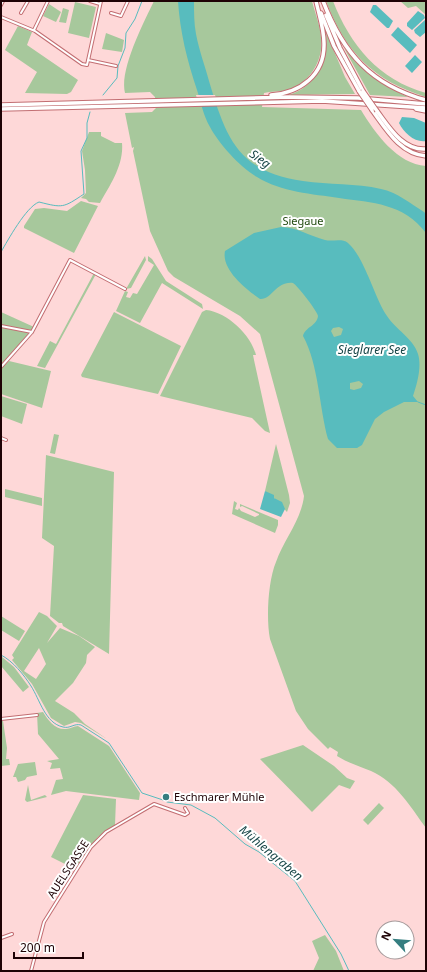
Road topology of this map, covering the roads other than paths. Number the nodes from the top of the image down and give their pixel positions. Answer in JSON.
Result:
{"nodes":[{"id":1,"x":3,"y":1,"type":"edge"},
{"id":2,"x":28,"y":1,"type":"edge"},
{"id":3,"x":48,"y":1,"type":"edge"},
{"id":4,"x":90,"y":1,"type":"edge"},
{"id":5,"x":128,"y":1,"type":"edge"},
{"id":6,"x":316,"y":1,"type":"edge"},
{"id":7,"x":322,"y":1,"type":"edge"},
{"id":8,"x":101,"y":3,"type":"edge"},
{"id":9,"x":1,"y":5,"type":"edge"},
{"id":10,"x":21,"y":13,"type":"dead end"},
{"id":11,"x":110,"y":13,"type":"dead end"},
{"id":12,"x":1,"y":17,"type":"edge"},
{"id":13,"x":34,"y":31,"type":"junction"},
{"id":14,"x":88,"y":60,"type":"junction"},
{"id":15,"x":116,"y":66,"type":"dead end"},
{"id":16,"x":361,"y":91,"type":"junction"},
{"id":17,"x":263,"y":98,"type":"junction"},
{"id":18,"x":426,"y":100,"type":"edge"},
{"id":19,"x":154,"y":103,"type":"junction"},
{"id":20,"x":426,"y":104,"type":"edge"},
{"id":21,"x":1,"y":105,"type":"edge"},
{"id":22,"x":394,"y":105,"type":"junction"},
{"id":23,"x":426,"y":108,"type":"edge"},
{"id":24,"x":1,"y":109,"type":"edge"},
{"id":25,"x":374,"y":111,"type":"junction"},
{"id":26,"x":426,"y":111,"type":"edge"},
{"id":27,"x":426,"y":149,"type":"edge"},
{"id":28,"x":426,"y":156,"type":"edge"},
{"id":29,"x":125,"y":289,"type":"dead end"},
{"id":30,"x":1,"y":326,"type":"edge"},
{"id":31,"x":32,"y":332,"type":"junction"},
{"id":32,"x":1,"y":367,"type":"edge"},
{"id":33,"x":1,"y":438,"type":"edge"},
{"id":34,"x":6,"y":440,"type":"dead end"},
{"id":35,"x":37,"y":715,"type":"dead end"},
{"id":36,"x":1,"y":719,"type":"edge"},
{"id":37,"x":182,"y":813,"type":"dead end"},
{"id":38,"x":12,"y":934,"type":"dead end"},
{"id":39,"x":1,"y":938,"type":"edge"},
{"id":40,"x":31,"y":971,"type":"edge"}],
"edges":[{"from":1,"to":9,"type":"street"},
{"from":2,"to":10,"type":"street"},
{"from":3,"to":13,"type":"street"},
{"from":4,"to":8,"type":"street"},
{"from":5,"to":11,"type":"street"},
{"from":6,"to":16,"type":"highway"},
{"from":6,"to":17,"type":"highway"},
{"from":7,"to":16,"type":"highway"},
{"from":7,"to":18,"type":"highway"},
{"from":8,"to":14,"type":"street"},
{"from":12,"to":13,"type":"street"},
{"from":13,"to":14,"type":"street"},
{"from":14,"to":15,"type":"street"},
{"from":16,"to":25,"type":"highway","bridge":true},
{"from":17,"to":19,"type":"highway"},
{"from":17,"to":19,"type":"highway"},
{"from":17,"to":20,"type":"highway"},
{"from":17,"to":22,"type":"highway"},
{"from":19,"to":21,"type":"highway"},
{"from":19,"to":24,"type":"highway"},
{"from":22,"to":23,"type":"highway"},
{"from":22,"to":26,"type":"highway"},
{"from":25,"to":27,"type":"highway"},
{"from":25,"to":28,"type":"highway"},
{"from":29,"to":31,"type":"street"},
{"from":30,"to":31,"type":"street"},
{"from":31,"to":32,"type":"street"},
{"from":33,"to":34,"type":"street"},
{"from":35,"to":36,"type":"street"},
{"from":37,"to":40,"type":"street","name":"AUELSGASSE"},
{"from":38,"to":39,"type":"street"}]}
